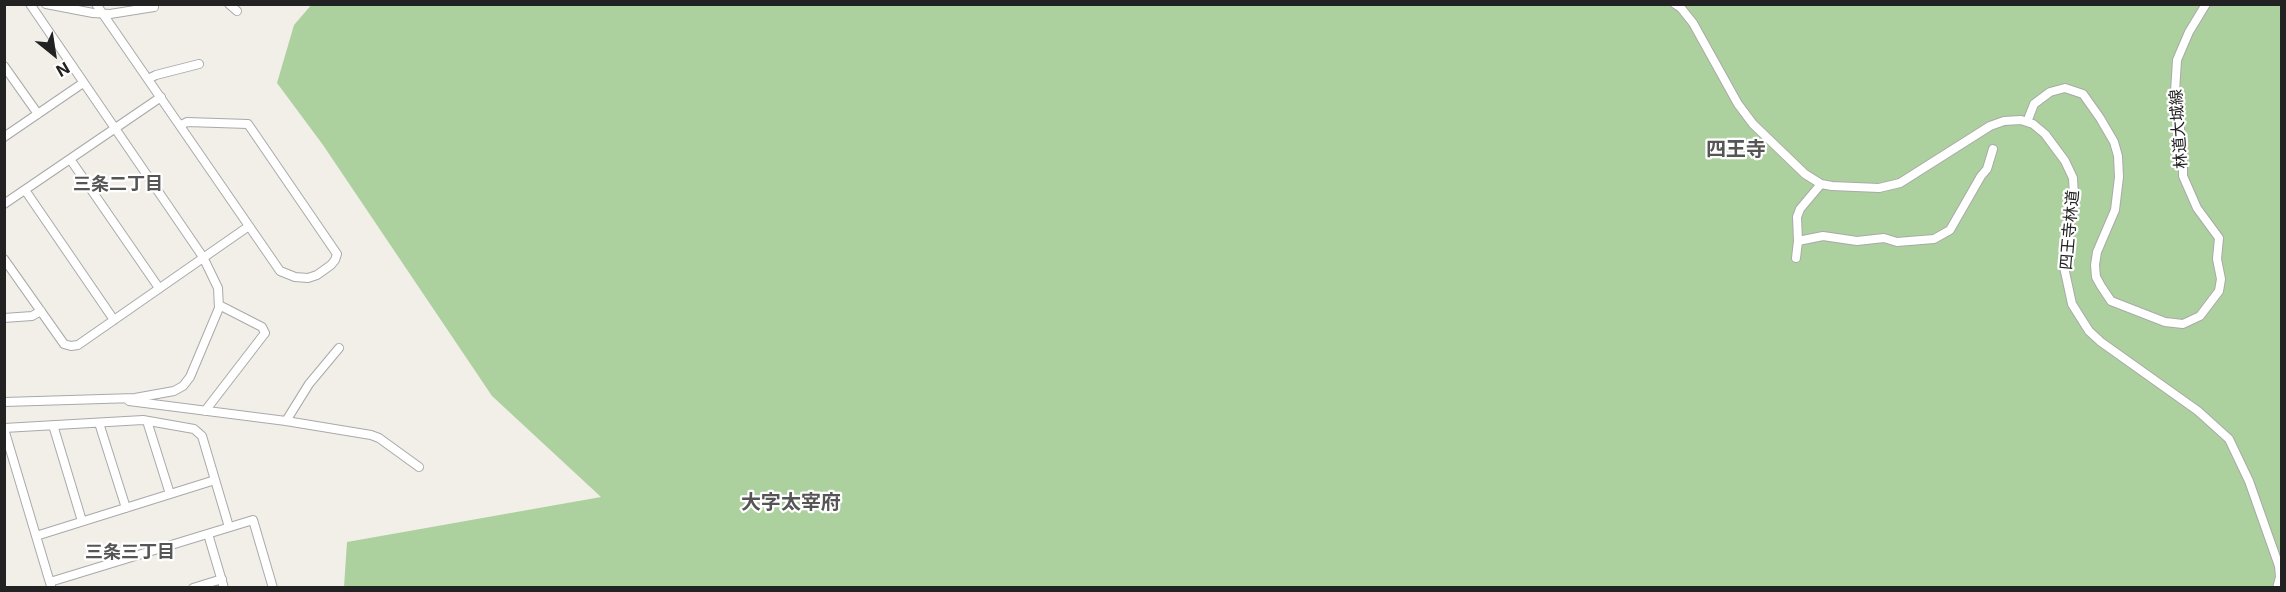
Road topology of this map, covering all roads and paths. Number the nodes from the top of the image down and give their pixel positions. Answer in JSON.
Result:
{"nodes":[{"id":1,"x":30,"y":4,"type":"edge"},
{"id":2,"x":46,"y":4,"type":"edge"},
{"id":3,"x":96,"y":4,"type":"edge"},
{"id":4,"x":153,"y":4,"type":"edge"},
{"id":5,"x":229,"y":4,"type":"edge"},
{"id":6,"x":1675,"y":4,"type":"edge"},
{"id":7,"x":2206,"y":4,"type":"edge"},
{"id":8,"x":237,"y":11,"type":"dead end"},
{"id":9,"x":102,"y":14,"type":"junction"},
{"id":10,"x":199,"y":64,"type":"dead end"},
{"id":11,"x":4,"y":66,"type":"edge"},
{"id":12,"x":148,"y":79,"type":"junction"},
{"id":13,"x":83,"y":83,"type":"junction"},
{"id":14,"x":160,"y":97,"type":"junction"},
{"id":15,"x":38,"y":114,"type":"junction"},
{"id":16,"x":2027,"y":122,"type":"junction"},
{"id":17,"x":181,"y":125,"type":"junction"},
{"id":18,"x":114,"y":128,"type":"junction"},
{"id":19,"x":4,"y":137,"type":"edge"},
{"id":20,"x":1993,"y":150,"type":"dead end"},
{"id":21,"x":70,"y":159,"type":"junction"},
{"id":22,"x":1821,"y":184,"type":"junction"},
{"id":23,"x":25,"y":190,"type":"junction"},
{"id":24,"x":4,"y":204,"type":"edge"},
{"id":25,"x":249,"y":226,"type":"junction"},
{"id":26,"x":1798,"y":241,"type":"junction"},
{"id":27,"x":203,"y":257,"type":"junction"},
{"id":28,"x":1796,"y":258,"type":"dead end"},
{"id":29,"x":4,"y":259,"type":"edge"},
{"id":30,"x":159,"y":288,"type":"junction"},
{"id":31,"x":219,"y":305,"type":"junction"},
{"id":32,"x":41,"y":311,"type":"junction"},
{"id":33,"x":4,"y":318,"type":"edge"},
{"id":34,"x":114,"y":320,"type":"junction"},
{"id":35,"x":339,"y":348,"type":"dead end"},
{"id":36,"x":119,"y":399,"type":"junction"},
{"id":37,"x":4,"y":402,"type":"edge"},
{"id":38,"x":205,"y":411,"type":"junction"},
{"id":39,"x":147,"y":421,"type":"junction"},
{"id":40,"x":286,"y":421,"type":"junction"},
{"id":41,"x":99,"y":423,"type":"junction"},
{"id":42,"x":53,"y":425,"type":"junction"},
{"id":43,"x":4,"y":428,"type":"edge"},
{"id":44,"x":5,"y":439,"type":"edge"},
{"id":45,"x":419,"y":467,"type":"dead end"},
{"id":46,"x":215,"y":480,"type":"junction"},
{"id":47,"x":170,"y":494,"type":"junction"},
{"id":48,"x":126,"y":508,"type":"junction"},
{"id":49,"x":82,"y":521,"type":"junction"},
{"id":50,"x":229,"y":527,"type":"junction"},
{"id":51,"x":208,"y":534,"type":"junction"},
{"id":52,"x":36,"y":536,"type":"junction"},
{"id":53,"x":41,"y":554,"type":"junction"},
{"id":54,"x":30,"y":556,"type":"dead end"},
{"id":55,"x":222,"y":579,"type":"junction"},
{"id":56,"x":51,"y":585,"type":"edge"},
{"id":57,"x":193,"y":588,"type":"edge"},
{"id":58,"x":224,"y":588,"type":"edge"},
{"id":59,"x":273,"y":588,"type":"edge"},
{"id":60,"x":2277,"y":588,"type":"edge"}],
"edges":[{"from":1,"to":13,"type":"street"},
{"from":2,"to":9,"type":"street"},
{"from":3,"to":9,"type":"street"},
{"from":4,"to":9,"type":"street"},
{"from":5,"to":8,"type":"street"},
{"from":6,"to":22,"type":"street"},
{"from":7,"to":16,"type":"street","name":"林道大城線"},
{"from":9,"to":12,"type":"street"},
{"from":10,"to":12,"type":"street"},
{"from":11,"to":15,"type":"street"},
{"from":12,"to":14,"type":"street"},
{"from":13,"to":15,"type":"street"},
{"from":13,"to":18,"type":"street"},
{"from":14,"to":17,"type":"street"},
{"from":14,"to":18,"type":"street"},
{"from":15,"to":19,"type":"street"},
{"from":16,"to":22,"type":"street"},
{"from":16,"to":60,"type":"street","name":"四王寺林道"},
{"from":17,"to":25,"type":"street"},
{"from":17,"to":25,"type":"street"},
{"from":18,"to":21,"type":"street"},
{"from":18,"to":27,"type":"street"},
{"from":20,"to":26,"type":"street"},
{"from":21,"to":23,"type":"street"},
{"from":21,"to":30,"type":"street"},
{"from":22,"to":26,"type":"street"},
{"from":23,"to":24,"type":"street"},
{"from":23,"to":34,"type":"street"},
{"from":25,"to":27,"type":"street"},
{"from":26,"to":28,"type":"street"},
{"from":27,"to":30,"type":"street"},
{"from":27,"to":31,"type":"street"},
{"from":29,"to":32,"type":"street"},
{"from":30,"to":34,"type":"street"},
{"from":31,"to":36,"type":"street"},
{"from":31,"to":38,"type":"street"},
{"from":32,"to":33,"type":"street"},
{"from":32,"to":34,"type":"street"},
{"from":35,"to":40,"type":"street"},
{"from":36,"to":37,"type":"street"},
{"from":36,"to":38,"type":"street"},
{"from":38,"to":40,"type":"street"},
{"from":39,"to":41,"type":"street"},
{"from":39,"to":46,"type":"street"},
{"from":39,"to":47,"type":"street"},
{"from":40,"to":45,"type":"street"},
{"from":41,"to":42,"type":"street"},
{"from":41,"to":48,"type":"street"},
{"from":42,"to":43,"type":"street"},
{"from":42,"to":49,"type":"street"},
{"from":43,"to":44,"type":"street"},
{"from":44,"to":52,"type":"street"},
{"from":46,"to":47,"type":"street"},
{"from":46,"to":50,"type":"street"},
{"from":47,"to":48,"type":"street"},
{"from":48,"to":49,"type":"street"},
{"from":49,"to":52,"type":"street"},
{"from":50,"to":51,"type":"street"},
{"from":50,"to":59,"type":"street"},
{"from":51,"to":55,"type":"street"},
{"from":51,"to":56,"type":"street"},
{"from":52,"to":53,"type":"street"},
{"from":53,"to":54,"type":"street"},
{"from":53,"to":56,"type":"street"},
{"from":55,"to":57,"type":"street"},
{"from":55,"to":58,"type":"street"}]}
